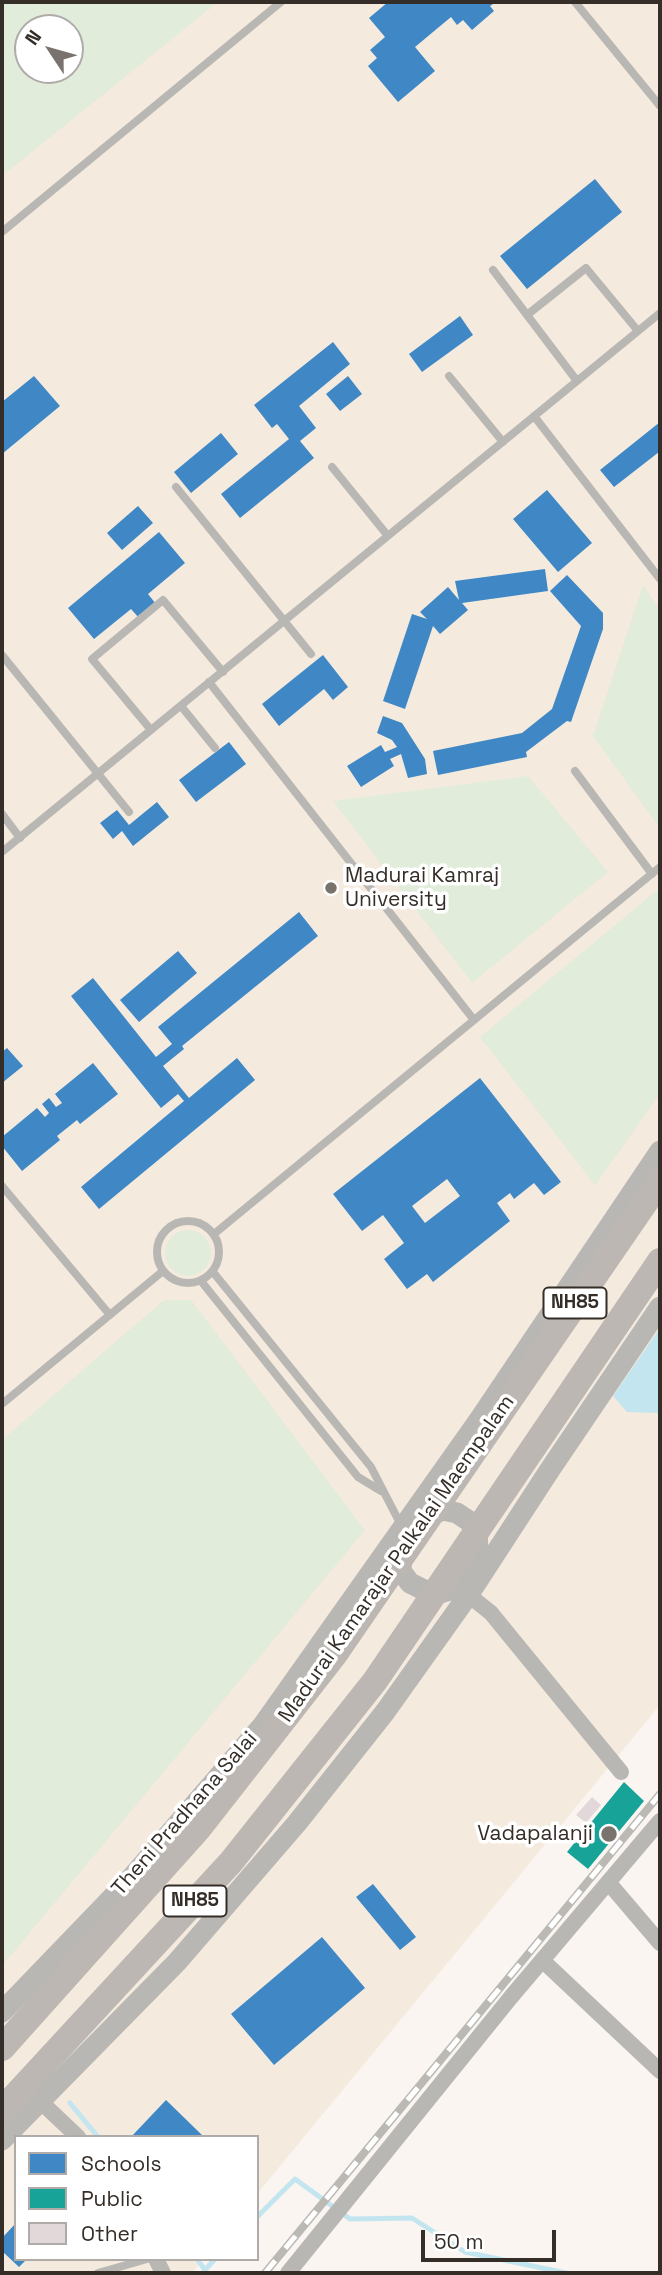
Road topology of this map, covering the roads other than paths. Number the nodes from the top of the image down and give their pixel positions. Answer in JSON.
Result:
{"nodes":[{"id":1,"x":281,"y":2,"type":"edge"},
{"id":2,"x":575,"y":2,"type":"edge"},
{"id":3,"x":660,"y":106,"type":"edge"},
{"id":4,"x":2,"y":232,"type":"edge"},
{"id":5,"x":493,"y":270,"type":"dead end"},
{"id":6,"x":660,"y":313,"type":"edge"},
{"id":7,"x":527,"y":315,"type":"junction"},
{"id":8,"x":638,"y":331,"type":"junction"},
{"id":9,"x":449,"y":376,"type":"dead end"},
{"id":10,"x":578,"y":381,"type":"junction"},
{"id":11,"x":534,"y":416,"type":"junction"},
{"id":12,"x":503,"y":442,"type":"junction"},
{"id":13,"x":332,"y":467,"type":"dead end"},
{"id":14,"x":176,"y":487,"type":"dead end"},
{"id":15,"x":388,"y":536,"type":"junction"},
{"id":16,"x":660,"y":579,"type":"edge"},
{"id":17,"x":284,"y":621,"type":"junction"},
{"id":18,"x":311,"y":654,"type":"dead end"},
{"id":19,"x":2,"y":655,"type":"edge"},
{"id":20,"x":223,"y":671,"type":"junction"},
{"id":21,"x":209,"y":682,"type":"junction"},
{"id":22,"x":181,"y":706,"type":"junction"},
{"id":23,"x":151,"y":730,"type":"junction"},
{"id":24,"x":215,"y":748,"type":"dead end"},
{"id":25,"x":575,"y":771,"type":"dead end"},
{"id":26,"x":98,"y":774,"type":"junction"},
{"id":27,"x":129,"y":812,"type":"dead end"},
{"id":28,"x":2,"y":814,"type":"edge"},
{"id":29,"x":20,"y":838,"type":"junction"},
{"id":30,"x":2,"y":852,"type":"edge"},
{"id":31,"x":660,"y":867,"type":"edge"},
{"id":32,"x":652,"y":874,"type":"junction"},
{"id":33,"x":474,"y":1020,"type":"junction"},
{"id":34,"x":660,"y":1151,"type":"edge"},
{"id":35,"x":660,"y":1181,"type":"edge"},
{"id":36,"x":2,"y":1186,"type":"edge"},
{"id":37,"x":214,"y":1234,"type":"junction"},
{"id":38,"x":660,"y":1261,"type":"edge"},
{"id":39,"x":163,"y":1271,"type":"junction"},
{"id":40,"x":212,"y":1272,"type":"junction"},
{"id":41,"x":201,"y":1281,"type":"junction"},
{"id":42,"x":660,"y":1307,"type":"edge"},
{"id":43,"x":110,"y":1315,"type":"junction"},
{"id":44,"x":2,"y":1404,"type":"edge"},
{"id":45,"x":430,"y":1488,"type":"junction"},
{"id":46,"x":381,"y":1491,"type":"junction"},
{"id":47,"x":428,"y":1517,"type":"junction"},
{"id":48,"x":407,"y":1530,"type":"junction"},
{"id":49,"x":507,"y":1536,"type":"junction"},
{"id":50,"x":478,"y":1551,"type":"junction"},
{"id":51,"x":402,"y":1554,"type":"junction"},
{"id":52,"x":371,"y":1570,"type":"junction"},
{"id":53,"x":458,"y":1590,"type":"junction"},
{"id":54,"x":621,"y":1772,"type":"dead end"},
{"id":55,"x":660,"y":1821,"type":"edge"},
{"id":56,"x":608,"y":1882,"type":"junction"},
{"id":57,"x":660,"y":1943,"type":"edge"},
{"id":58,"x":542,"y":1961,"type":"junction"},
{"id":59,"x":2,"y":2012,"type":"edge"},
{"id":60,"x":2,"y":2048,"type":"edge"},
{"id":61,"x":660,"y":2071,"type":"edge"},
{"id":62,"x":40,"y":2101,"type":"junction"},
{"id":63,"x":2,"y":2110,"type":"edge"},
{"id":64,"x":76,"y":2135,"type":"edge"},
{"id":65,"x":2,"y":2140,"type":"edge"},
{"id":66,"x":140,"y":2261,"type":"edge"},
{"id":67,"x":97,"y":2273,"type":"edge"},
{"id":68,"x":288,"y":2273,"type":"edge"}],
"edges":[{"from":1,"to":4,"type":"lane"},
{"from":2,"to":3,"type":"lane"},
{"from":5,"to":7,"type":"lane"},
{"from":6,"to":8,"type":"lane"},
{"from":7,"to":8,"type":"lane"},
{"from":7,"to":10,"type":"lane"},
{"from":8,"to":10,"type":"lane"},
{"from":9,"to":12,"type":"lane"},
{"from":10,"to":11,"type":"lane"},
{"from":11,"to":12,"type":"lane"},
{"from":11,"to":16,"type":"lane"},
{"from":12,"to":15,"type":"lane"},
{"from":13,"to":15,"type":"lane"},
{"from":14,"to":17,"type":"lane"},
{"from":15,"to":17,"type":"lane"},
{"from":17,"to":18,"type":"lane"},
{"from":17,"to":20,"type":"lane"},
{"from":19,"to":26,"type":"lane"},
{"from":20,"to":21,"type":"lane"},
{"from":20,"to":23,"type":"lane"},
{"from":21,"to":22,"type":"lane"},
{"from":21,"to":33,"type":"lane"},
{"from":22,"to":23,"type":"lane"},
{"from":22,"to":24,"type":"lane"},
{"from":23,"to":26,"type":"lane"},
{"from":25,"to":32,"type":"lane"},
{"from":26,"to":27,"type":"lane"},
{"from":26,"to":29,"type":"lane"},
{"from":28,"to":29,"type":"lane"},
{"from":29,"to":30,"type":"lane"},
{"from":31,"to":32,"type":"lane"},
{"from":32,"to":33,"type":"lane"},
{"from":33,"to":37,"type":"lane"},
{"from":34,"to":45,"type":"street","name":"Theni Pradhana Salai","number":"NH85"},
{"from":35,"to":60,"type":"highway","name":"Madurai Kamarajar Palkalai Maempalam","number":"NH85"},
{"from":36,"to":43,"type":"lane"},
{"from":37,"to":39,"type":"lane"},
{"from":37,"to":40,"type":"lane"},
{"from":38,"to":63,"type":"highway","number":"NH85"},
{"from":39,"to":41,"type":"lane"},
{"from":39,"to":43,"type":"lane"},
{"from":40,"to":41,"type":"lane"},
{"from":40,"to":46,"type":"lane"},
{"from":41,"to":46,"type":"lane"},
{"from":42,"to":49,"type":"street","number":"NH85"},
{"from":43,"to":44,"type":"lane"},
{"from":45,"to":47,"type":"street"},
{"from":45,"to":48,"type":"street","name":"Theni Pradhana Salai","number":"NH85"},
{"from":46,"to":48,"type":"lane"},
{"from":47,"to":48,"type":"street"},
{"from":47,"to":50,"type":"street"},
{"from":48,"to":51,"type":"street"},
{"from":48,"to":52,"type":"street","name":"Theni Pradhana Salai","number":"NH85"},
{"from":49,"to":50,"type":"street"},
{"from":49,"to":53,"type":"street","number":"NH85"},
{"from":50,"to":53,"type":"street"},
{"from":51,"to":52,"type":"street"},
{"from":51,"to":53,"type":"street"},
{"from":52,"to":59,"type":"street","name":"Theni Pradhana Salai","number":"NH85"},
{"from":53,"to":54,"type":"street"},
{"from":53,"to":62,"type":"street","number":"NH85"},
{"from":55,"to":56,"type":"street"},
{"from":56,"to":57,"type":"street"},
{"from":56,"to":58,"type":"street"},
{"from":58,"to":61,"type":"street"},
{"from":58,"to":68,"type":"street"},
{"from":62,"to":64,"type":"street"},
{"from":62,"to":65,"type":"street","number":"NH85"},
{"from":66,"to":67,"type":"lane"}]}
